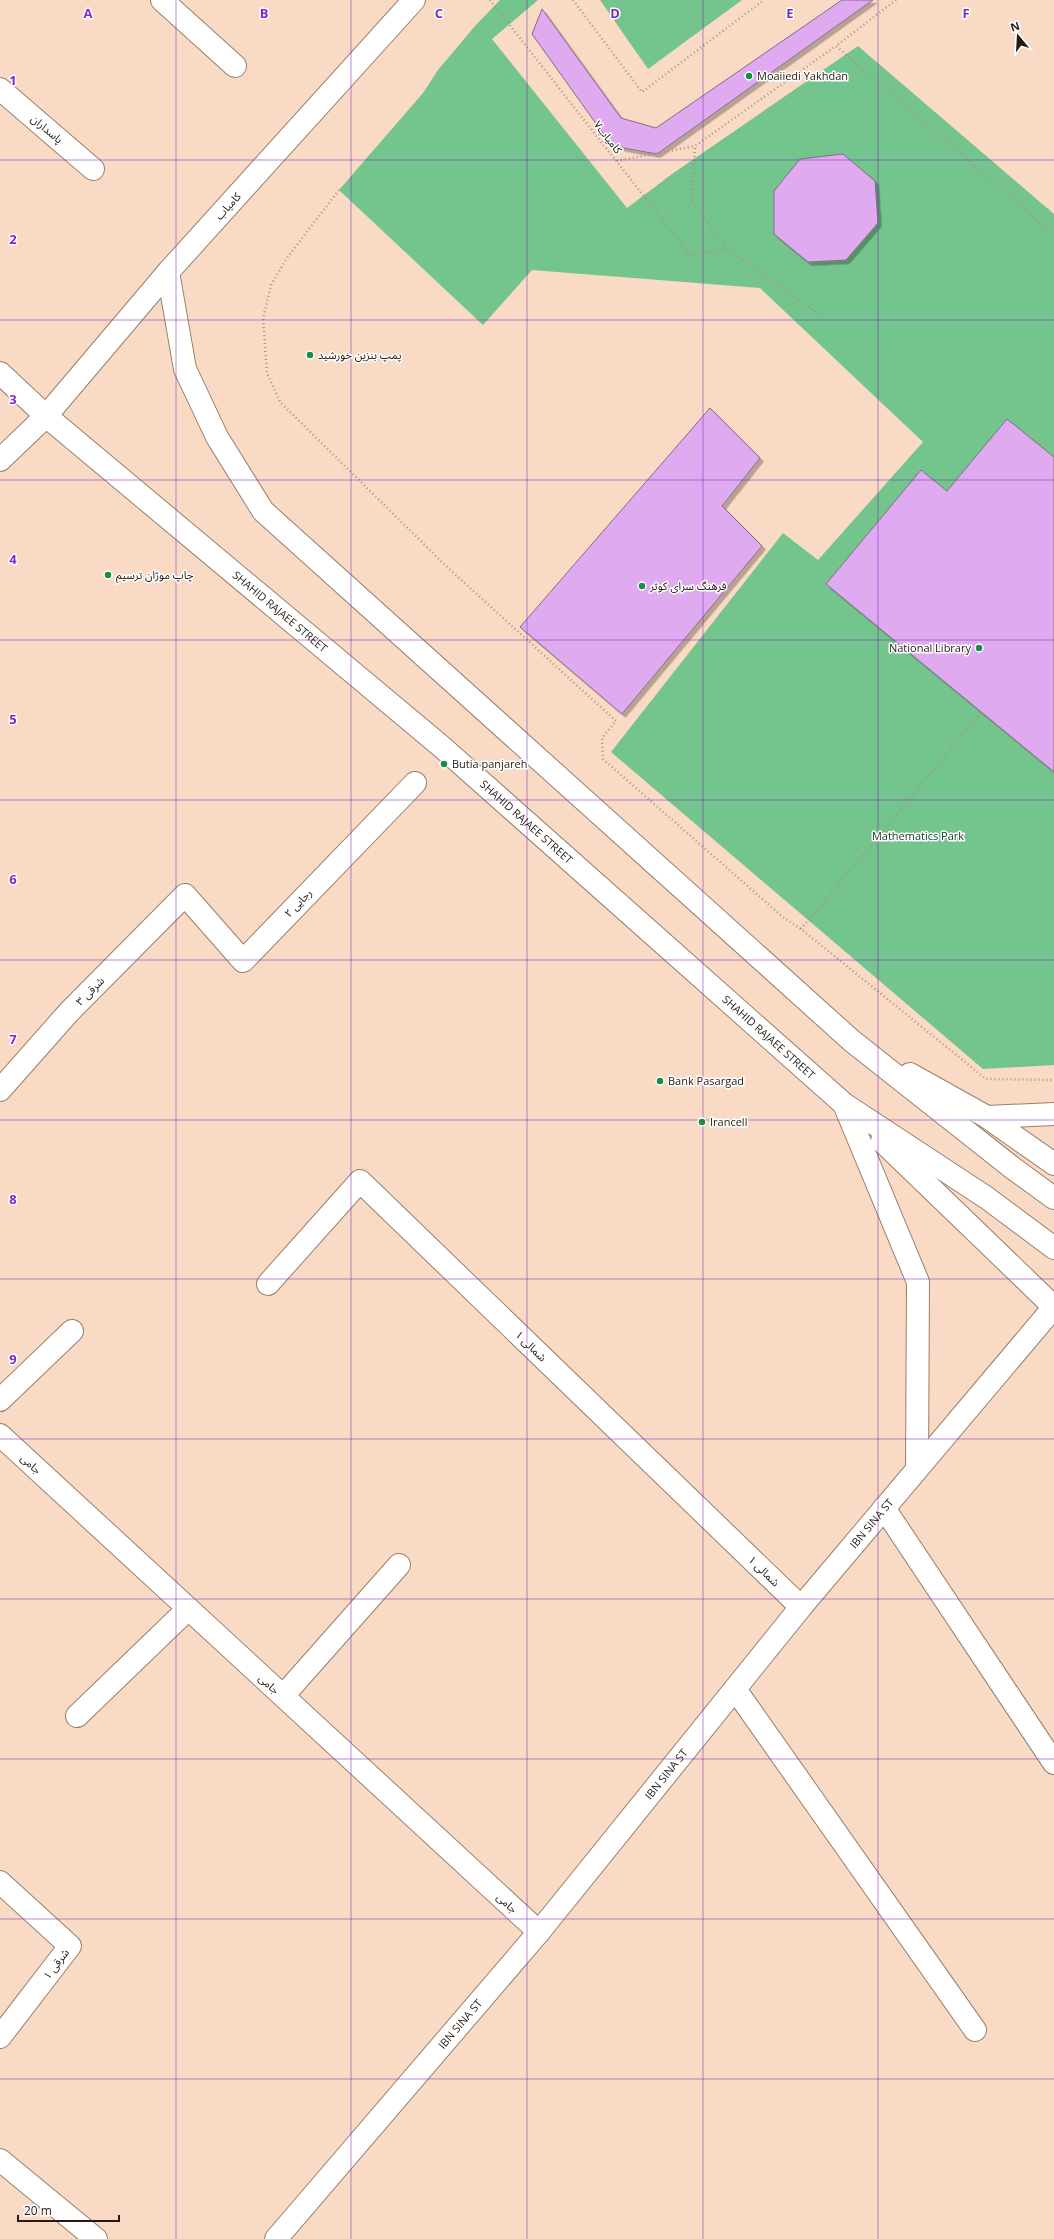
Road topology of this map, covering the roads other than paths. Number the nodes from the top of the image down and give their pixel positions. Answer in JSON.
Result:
{"nodes":[{"id":1,"x":162,"y":0,"type":"edge"},
{"id":2,"x":414,"y":0,"type":"edge"},
{"id":3,"x":235,"y":66,"type":"dead end"},
{"id":4,"x":0,"y":89,"type":"edge"},
{"id":5,"x":93,"y":168,"type":"dead end"},
{"id":6,"x":168,"y":272,"type":"junction"},
{"id":7,"x":0,"y":373,"type":"edge"},
{"id":8,"x":46,"y":416,"type":"junction"},
{"id":9,"x":0,"y":460,"type":"edge"},
{"id":10,"x":415,"y":783,"type":"dead end"},
{"id":11,"x":185,"y":895,"type":"joint"},
{"id":12,"x":852,"y":1041,"type":"junction"},
{"id":13,"x":0,"y":1090,"type":"edge"},
{"id":14,"x":844,"y":1104,"type":"junction"},
{"id":15,"x":1054,"y":1114,"type":"edge"},
{"id":16,"x":987,"y":1117,"type":"junction"},
{"id":17,"x":1054,"y":1164,"type":"edge"},
{"id":18,"x":1054,"y":1198,"type":"edge"},
{"id":19,"x":1054,"y":1248,"type":"edge"},
{"id":20,"x":268,"y":1284,"type":"dead end"},
{"id":21,"x":1054,"y":1307,"type":"edge"},
{"id":22,"x":72,"y":1331,"type":"dead end"},
{"id":23,"x":0,"y":1400,"type":"edge"},
{"id":24,"x":0,"y":1435,"type":"edge"},
{"id":25,"x":917,"y":1468,"type":"junction"},
{"id":26,"x":884,"y":1508,"type":"junction"},
{"id":27,"x":399,"y":1564,"type":"dead end"},
{"id":28,"x":801,"y":1607,"type":"junction"},
{"id":29,"x":188,"y":1609,"type":"junction"},
{"id":30,"x":735,"y":1689,"type":"junction"},
{"id":31,"x":283,"y":1696,"type":"junction"},
{"id":32,"x":77,"y":1716,"type":"dead end"},
{"id":33,"x":1054,"y":1762,"type":"edge"},
{"id":34,"x":0,"y":1882,"type":"edge"},
{"id":35,"x":539,"y":1932,"type":"junction"},
{"id":36,"x":975,"y":2030,"type":"dead end"},
{"id":37,"x":0,"y":2037,"type":"edge"},
{"id":38,"x":0,"y":2160,"type":"edge"},
{"id":39,"x":96,"y":2239,"type":"edge"},
{"id":40,"x":276,"y":2239,"type":"edge"}],
"edges":[{"from":1,"to":3,"type":"street"},
{"from":2,"to":6,"type":"street","name":"کامیاب"},
{"from":4,"to":5,"type":"street","name":"پاسداران"},
{"from":6,"to":8,"type":"street","name":"کامیاب"},
{"from":6,"to":12,"type":"street"},
{"from":7,"to":8,"type":"street","name":"SHAHID RAJAEE STREET"},
{"from":8,"to":9,"type":"street","name":"کامیاب"},
{"from":8,"to":14,"type":"street","name":"SHAHID RAJAEE STREET"},
{"from":10,"to":11,"type":"street","name":"رجایی ۲"},
{"from":11,"to":13,"type":"street","name":"شرقی ۳"},
{"from":12,"to":16,"type":"street"},
{"from":12,"to":18,"type":"street"},
{"from":14,"to":19,"type":"street","name":"SHAHID RAJAEE STREET"},
{"from":14,"to":21,"type":"street"},
{"from":14,"to":25,"type":"street"},
{"from":15,"to":16,"type":"street"},
{"from":16,"to":17,"type":"street"},
{"from":20,"to":28,"type":"street","name":"شمالی ۱"},
{"from":21,"to":25,"type":"street","name":"IBN SINA ST"},
{"from":22,"to":23,"type":"street"},
{"from":24,"to":29,"type":"street","name":"جامی"},
{"from":25,"to":26,"type":"street","name":"IBN SINA ST"},
{"from":26,"to":28,"type":"street","name":"IBN SINA ST"},
{"from":26,"to":33,"type":"street"},
{"from":27,"to":31,"type":"street"},
{"from":28,"to":30,"type":"street","name":"IBN SINA ST"},
{"from":29,"to":31,"type":"street","name":"جامی"},
{"from":29,"to":32,"type":"street"},
{"from":30,"to":35,"type":"street","name":"IBN SINA ST"},
{"from":30,"to":36,"type":"street"},
{"from":31,"to":35,"type":"street","name":"جامی"},
{"from":34,"to":37,"type":"street","name":"شرقی ۱"},
{"from":35,"to":40,"type":"street","name":"IBN SINA ST"},
{"from":38,"to":39,"type":"street"}]}
